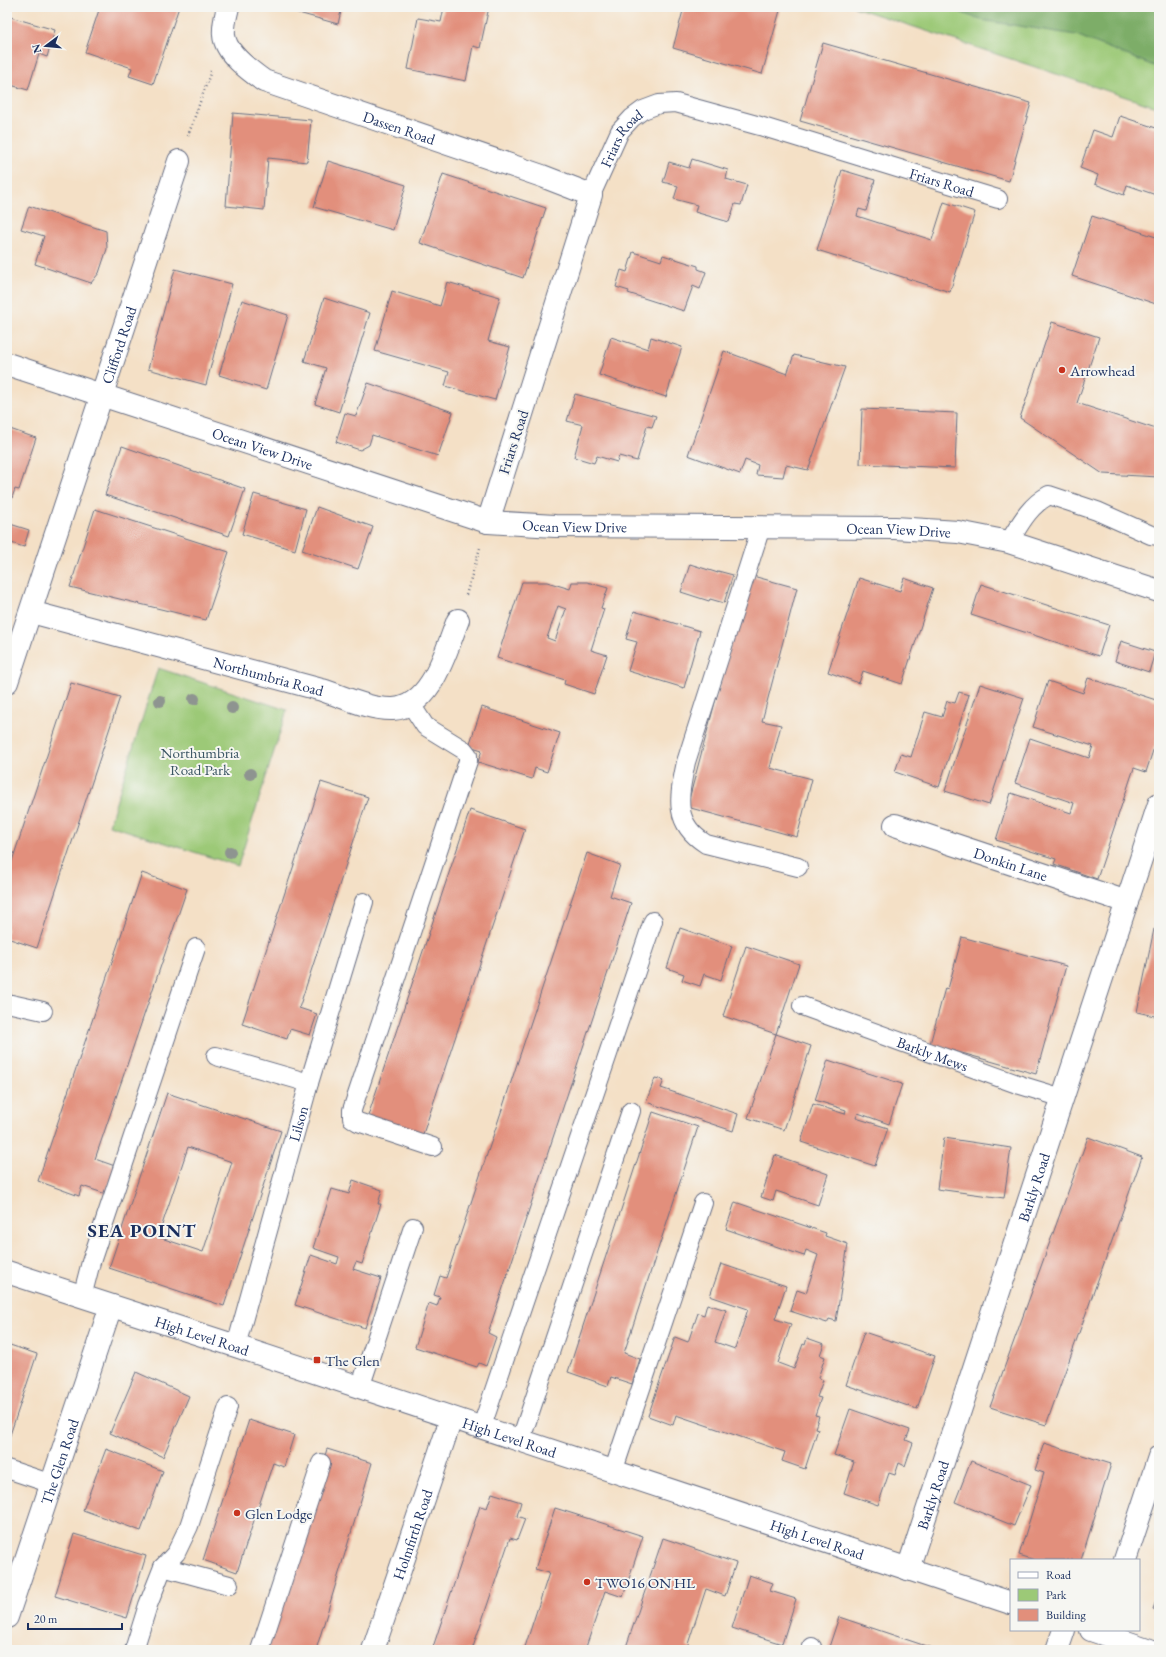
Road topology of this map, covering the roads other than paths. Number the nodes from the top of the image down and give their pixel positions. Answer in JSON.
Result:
{"nodes":[{"id":1,"x":228,"y":7,"type":"edge"},
{"id":2,"x":179,"y":161,"type":"road end"},
{"id":3,"x":591,"y":195,"type":"junction"},
{"id":4,"x":998,"y":199,"type":"dead end"},
{"id":5,"x":7,"y":364,"type":"edge"},
{"id":6,"x":100,"y":396,"type":"junction"},
{"id":7,"x":488,"y":522,"type":"junction"},
{"id":8,"x":761,"y":527,"type":"junction"},
{"id":9,"x":1159,"y":536,"type":"edge"},
{"id":10,"x":1009,"y":542,"type":"junction"},
{"id":11,"x":1159,"y":591,"type":"edge"},
{"id":12,"x":31,"y":612,"type":"junction"},
{"id":13,"x":458,"y":620,"type":"dead end"},
{"id":14,"x":7,"y":682,"type":"edge"},
{"id":15,"x":410,"y":704,"type":"junction"},
{"id":16,"x":1159,"y":804,"type":"edge"},
{"id":17,"x":895,"y":825,"type":"dead end"},
{"id":18,"x":798,"y":867,"type":"dead end"},
{"id":19,"x":364,"y":902,"type":"dead end"},
{"id":20,"x":1127,"y":902,"type":"junction"},
{"id":21,"x":653,"y":921,"type":"dead end"},
{"id":22,"x":196,"y":948,"type":"dead end"},
{"id":23,"x":7,"y":1003,"type":"edge"},
{"id":24,"x":802,"y":1006,"type":"dead end"},
{"id":25,"x":43,"y":1011,"type":"dead end"},
{"id":26,"x":216,"y":1056,"type":"dead end"},
{"id":27,"x":309,"y":1083,"type":"junction"},
{"id":28,"x":1063,"y":1098,"type":"junction"},
{"id":29,"x":630,"y":1111,"type":"dead end"},
{"id":30,"x":433,"y":1147,"type":"dead end"},
{"id":31,"x":703,"y":1203,"type":"dead end"},
{"id":32,"x":413,"y":1227,"type":"dead end"},
{"id":33,"x":7,"y":1272,"type":"edge"},
{"id":34,"x":82,"y":1297,"type":"junction"},
{"id":35,"x":111,"y":1306,"type":"junction"},
{"id":36,"x":236,"y":1346,"type":"junction"},
{"id":37,"x":360,"y":1388,"type":"junction"},
{"id":38,"x":228,"y":1407,"type":"dead end"},
{"id":39,"x":451,"y":1419,"type":"junction"},
{"id":40,"x":481,"y":1429,"type":"junction"},
{"id":41,"x":520,"y":1442,"type":"junction"},
{"id":42,"x":1159,"y":1457,"type":"edge"},
{"id":43,"x":321,"y":1463,"type":"dead end"},
{"id":44,"x":7,"y":1469,"type":"edge"},
{"id":45,"x":613,"y":1472,"type":"junction"},
{"id":46,"x":52,"y":1484,"type":"junction"},
{"id":47,"x":1125,"y":1559,"type":"edge"},
{"id":48,"x":163,"y":1567,"type":"junction"},
{"id":49,"x":908,"y":1569,"type":"junction"},
{"id":50,"x":229,"y":1585,"type":"dead end"},
{"id":51,"x":1010,"y":1603,"type":"edge"},
{"id":52,"x":7,"y":1617,"type":"edge"},
{"id":53,"x":1064,"y":1631,"type":"edge"},
{"id":54,"x":1099,"y":1631,"type":"edge"},
{"id":55,"x":134,"y":1650,"type":"edge"},
{"id":56,"x":260,"y":1650,"type":"edge"},
{"id":57,"x":373,"y":1650,"type":"edge"},
{"id":58,"x":1057,"y":1650,"type":"edge"},
{"id":59,"x":1150,"y":1650,"type":"edge"}],
"edges":[{"from":1,"to":3,"type":"street","name":"Dassen Road"},
{"from":2,"to":6,"type":"street","name":"Clifford Road"},
{"from":3,"to":4,"type":"lane","name":"Friars Road"},
{"from":3,"to":7,"type":"street","name":"Friars Road"},
{"from":5,"to":6,"type":"street","name":"Ocean View Drive"},
{"from":6,"to":7,"type":"street","name":"Ocean View Drive"},
{"from":6,"to":12,"type":"street","name":"Clifford Road"},
{"from":7,"to":8,"type":"street","name":"Ocean View Drive"},
{"from":8,"to":10,"type":"street","name":"Ocean View Drive"},
{"from":8,"to":18,"type":"lane"},
{"from":9,"to":10,"type":"lane"},
{"from":10,"to":11,"type":"street","name":"Ocean View Drive"},
{"from":12,"to":14,"type":"street","name":"Clifford Road"},
{"from":12,"to":15,"type":"street","name":"Northumbria Road"},
{"from":13,"to":15,"type":"street","name":"Northumbria Road"},
{"from":15,"to":30,"type":"lane"},
{"from":16,"to":20,"type":"street","name":"Barkly Road"},
{"from":17,"to":20,"type":"street","name":"Donkin Lane"},
{"from":19,"to":27,"type":"lane","name":"Lilson"},
{"from":20,"to":28,"type":"street","name":"Barkly Road"},
{"from":21,"to":40,"type":"lane"},
{"from":22,"to":34,"type":"lane"},
{"from":23,"to":25,"type":"lane"},
{"from":24,"to":28,"type":"lane","name":"Barkly Mews"},
{"from":26,"to":27,"type":"lane"},
{"from":27,"to":36,"type":"lane","name":"Lilson"},
{"from":28,"to":49,"type":"street","name":"Barkly Road"},
{"from":29,"to":41,"type":"lane"},
{"from":31,"to":45,"type":"lane"},
{"from":32,"to":37,"type":"lane"},
{"from":33,"to":34,"type":"street","name":"High Level Road"},
{"from":34,"to":35,"type":"street","name":"High Level Road"},
{"from":35,"to":36,"type":"street","name":"High Level Road"},
{"from":35,"to":46,"type":"street","name":"The Glen Road"},
{"from":36,"to":37,"type":"street","name":"High Level Road"},
{"from":37,"to":39,"type":"street","name":"High Level Road"},
{"from":38,"to":48,"type":"lane"},
{"from":39,"to":40,"type":"street","name":"High Level Road"},
{"from":39,"to":57,"type":"street","name":"Holmfirth Road"},
{"from":40,"to":41,"type":"street","name":"High Level Road"},
{"from":41,"to":45,"type":"street","name":"High Level Road"},
{"from":42,"to":47,"type":"street"},
{"from":43,"to":56,"type":"lane"},
{"from":44,"to":46,"type":"lane"},
{"from":45,"to":49,"type":"street","name":"High Level Road"},
{"from":46,"to":52,"type":"street","name":"The Glen Road"},
{"from":48,"to":50,"type":"lane"},
{"from":48,"to":55,"type":"lane"},
{"from":49,"to":51,"type":"street","name":"High Level Road"},
{"from":53,"to":58,"type":"street"},
{"from":54,"to":59,"type":"street"}]}
